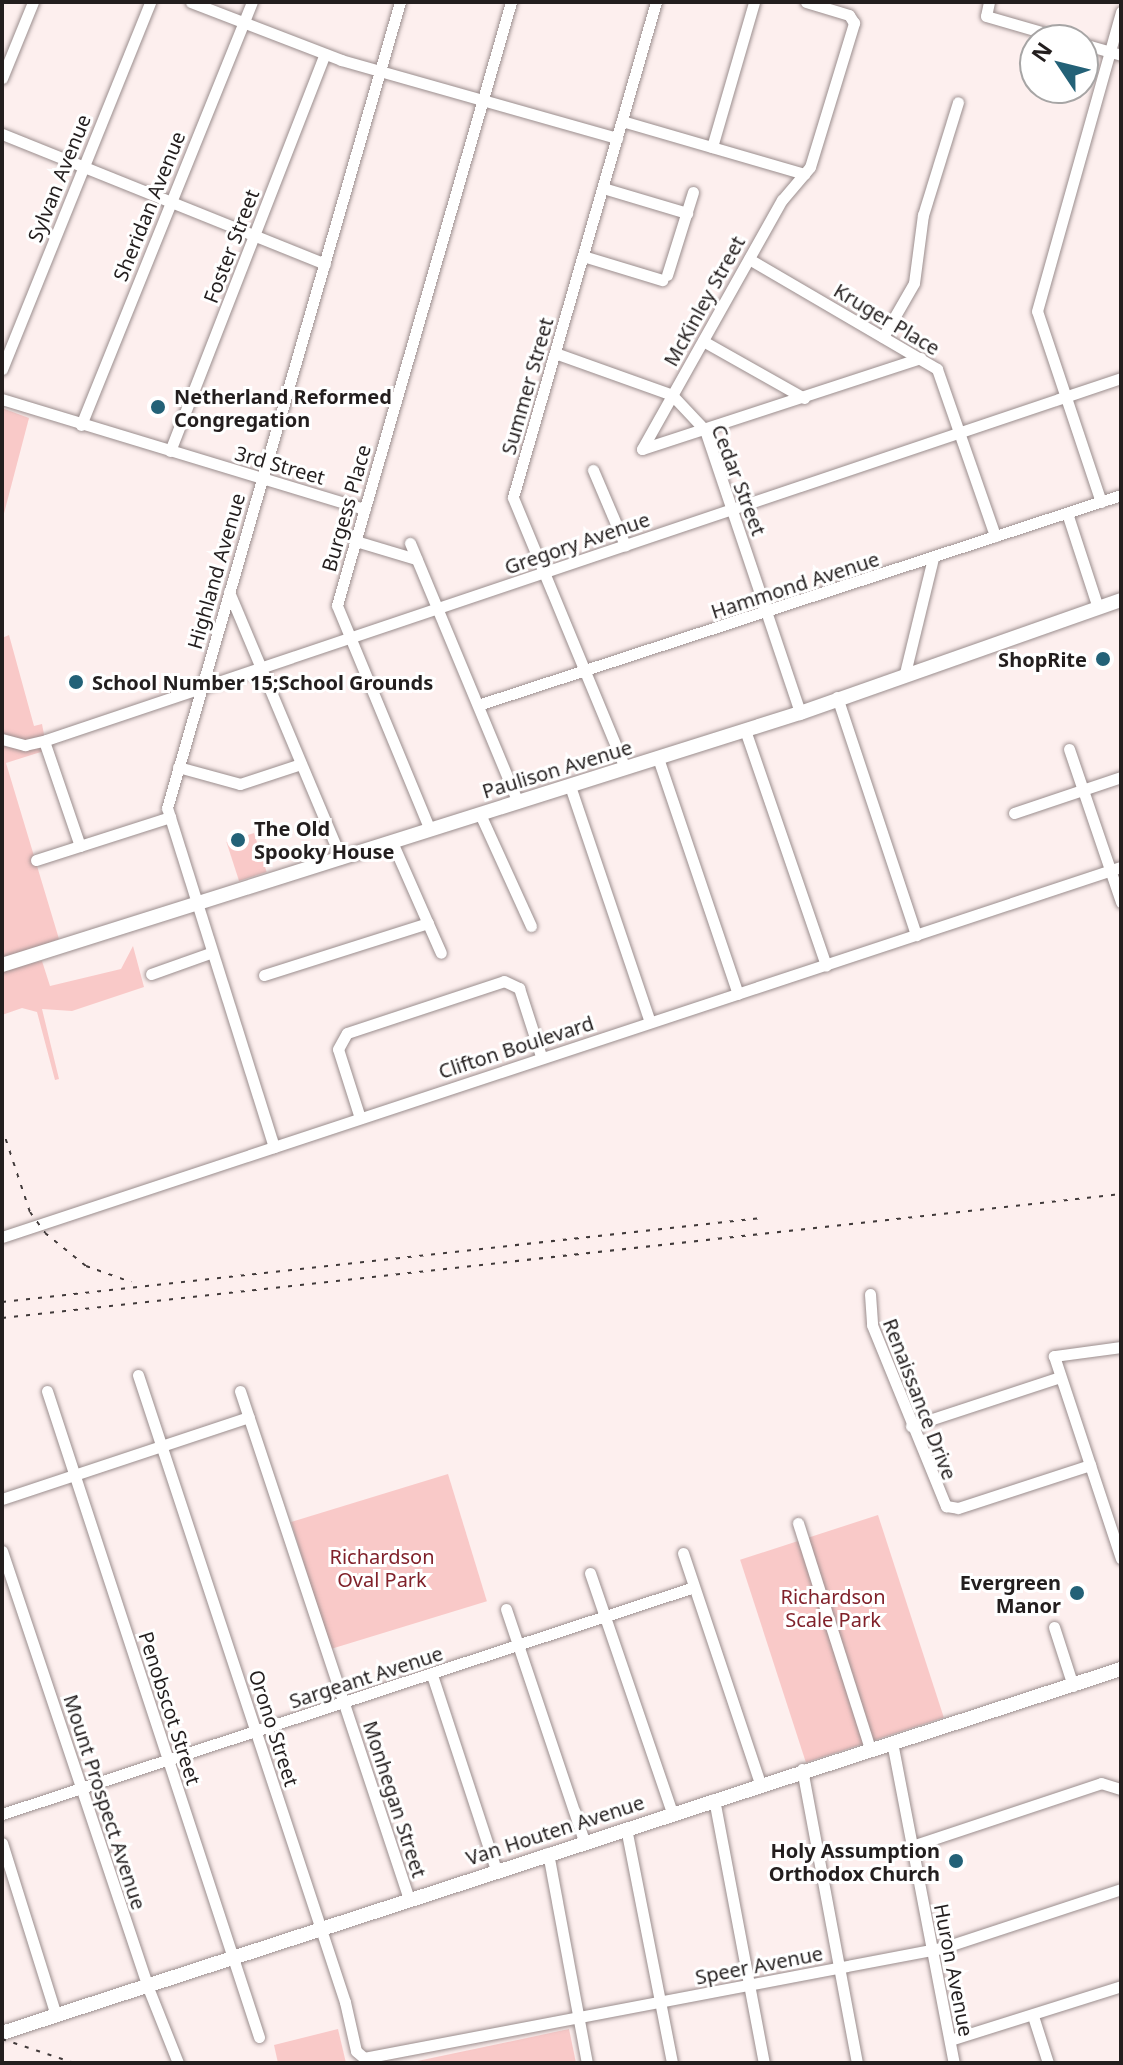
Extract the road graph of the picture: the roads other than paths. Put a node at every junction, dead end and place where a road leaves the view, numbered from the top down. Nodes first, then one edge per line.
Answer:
1 (33, 2) edge
2 (150, 2) edge
3 (191, 2) edge
4 (252, 2) edge
5 (400, 2) edge
6 (511, 2) edge
7 (656, 2) edge
8 (754, 2) edge
9 (806, 2) edge
10 (989, 2) edge
11 (1121, 12) edge
12 (244, 23) junction
13 (1019, 26) edge
14 (1115, 53) edge
15 (325, 54) junction
16 (380, 71) junction
17 (2, 78) edge
18 (483, 100) junction
19 (958, 102) dead end
20 (622, 121) junction
21 (2, 134) edge
22 (617, 138) junction
23 (712, 147) junction
24 (82, 167) junction
25 (804, 174) junction
26 (603, 188) junction
27 (693, 192) dead end
28 (170, 202) junction
29 (687, 213) junction
30 (255, 237) junction
31 (583, 256) junction
32 (749, 259) junction
33 (325, 264) junction
34 (883, 337) junction
35 (703, 341) junction
36 (555, 353) junction
37 (920, 358) junction
38 (2, 369) edge
39 (1121, 378) edge
40 (672, 395) junction
41 (1066, 397) junction
42 (804, 398) junction
43 (2, 399) edge
44 (81, 425) junction
45 (705, 430) junction
46 (960, 432) junction
47 (170, 451) junction
48 (593, 470) dead end
49 (262, 478) junction
50 (1121, 495) edge
51 (1101, 502) junction
52 (365, 509) junction
53 (732, 509) junction
54 (1067, 513) junction
55 (995, 536) junction
56 (356, 541) junction
57 (410, 543) dead end
58 (625, 545) junction
59 (933, 558) junction
60 (416, 559) junction
61 (544, 574) junction
62 (229, 592) junction
63 (1121, 600) edge
64 (437, 608) junction
65 (1098, 608) junction
66 (767, 613) junction
67 (350, 638) junction
68 (261, 668) junction
69 (585, 671) junction
70 (905, 673) junction
71 (201, 688) junction
72 (837, 697) junction
73 (478, 705) junction
74 (800, 713) junction
75 (745, 730) junction
76 (2, 739) edge
77 (44, 741) junction
78 (1069, 749) dead end
79 (658, 758) junction
80 (301, 764) junction
81 (178, 767) junction
82 (625, 768) junction
83 (1121, 777) edge
84 (570, 786) junction
85 (1083, 790) junction
86 (518, 802) junction
87 (1014, 813) dead end
88 (480, 814) junction
89 (170, 817) junction
90 (430, 830) junction
91 (392, 842) junction
92 (80, 846) junction
93 (341, 858) junction
94 (36, 860) dead end
95 (1116, 869) edge
96 (1121, 902) edge
97 (198, 905) junction
98 (428, 923) junction
99 (531, 926) dead end
100 (916, 935) junction
101 (210, 953) junction
102 (441, 953) dead end
103 (2, 965) edge
104 (826, 965) junction
105 (151, 974) dead end
106 (264, 975) dead end
107 (738, 994) junction
108 (650, 1022) junction
109 (541, 1056) junction
110 (360, 1118) junction
111 (274, 1147) junction
112 (2, 1237) edge
113 (870, 1294) dead end
114 (1121, 1347) edge
115 (138, 1375) dead end
116 (1060, 1377) junction
117 (47, 1391) dead end
118 (240, 1391) dead end
119 (249, 1417) junction
120 (911, 1426) junction
121 (161, 1446) junction
122 (1090, 1465) junction
123 (74, 1475) junction
124 (2, 1499) edge
125 (798, 1523) dead end
126 (2, 1551) edge
127 (683, 1553) dead end
128 (1121, 1558) edge
129 (590, 1573) dead end
130 (694, 1587) junction
131 (506, 1609) dead end
132 (606, 1617) junction
133 (1054, 1627) dead end
134 (519, 1645) junction
135 (1121, 1669) edge
136 (432, 1675) junction
137 (1073, 1686) junction
138 (344, 1704) junction
139 (256, 1733) junction
140 (892, 1742) junction
141 (870, 1748) junction
142 (168, 1760) junction
143 (802, 1769) junction
144 (760, 1783) junction
145 (81, 1789) junction
146 (1121, 1789) edge
147 (714, 1799) junction
148 (672, 1813) junction
149 (2, 1814) edge
150 (626, 1828) junction
151 (584, 1841) junction
152 (2, 1843) edge
153 (912, 1846) junction
154 (548, 1853) junction
155 (496, 1870) junction
156 (1121, 1889) edge
157 (409, 1899) junction
158 (321, 1928) junction
159 (931, 1950) junction
160 (234, 1956) junction
161 (839, 1968) junction
162 (147, 1985) junction
163 (748, 1985) junction
164 (1121, 1986) edge
165 (660, 2002) junction
166 (56, 2015) junction
167 (1033, 2016) junction
168 (578, 2018) junction
169 (2, 2033) edge
170 (259, 2037) dead end
171 (950, 2040) junction
172 (397, 2053) joint
173 (178, 2063) edge
174 (587, 2063) edge
175 (672, 2063) edge
176 (764, 2063) edge
177 (857, 2063) edge
178 (954, 2063) edge
179 (1048, 2063) edge

1 - 17 street
2 - 24 street, Sylvan Avenue
3 - 12 street
4 - 12 street, Sheridan Avenue
5 - 16 street, Highland Avenue
6 - 18 street, Burgess Place
7 - 20 street, Summer Street
8 - 23 street
9 - 25 street
10 - 13 street
11 - 14 street
12 - 15 street
12 - 28 street, Sheridan Avenue
14 - 41 street
15 - 16 street
15 - 30 street, Foster Street
16 - 18 street
16 - 33 street, Highland Avenue
18 - 22 street
18 - 52 street, Burgess Place
19 - 34 street
20 - 22 street, Summer Street
20 - 23 street
21 - 24 street
22 - 26 street, Summer Street
23 - 25 street
24 - 28 street
24 - 38 street, Sylvan Avenue
25 - 32 street, McKinley Street
26 - 29 street
26 - 31 street, Summer Street
27 - 29 street
28 - 30 street
28 - 44 street, Sheridan Avenue
29 - 31 street
30 - 33 street
30 - 47 street, Foster Street
31 - 36 street, Summer Street
32 - 34 street, Kruger Place
32 - 35 street, McKinley Street
33 - 49 street, Highland Avenue
34 - 37 street, Kruger Place
35 - 40 street, McKinley Street
35 - 42 street
36 - 40 street, Cedar Street
36 - 61 street, Summer Street
37 - 42 street
37 - 46 street, Kruger Place
39 - 41 street, Gregory Avenue
40 - 45 street, Cedar Street
40 - 45 street, McKinley Street
41 - 46 street, Gregory Avenue
41 - 51 street
42 - 45 street
43 - 44 street, 3rd Street
44 - 47 street, 3rd Street
45 - 53 street, Cedar Street
46 - 53 street, Gregory Avenue
46 - 55 street, Kruger Place
47 - 49 street, 3rd Street
48 - 58 street
49 - 52 street, 3rd Street
49 - 62 street, Highland Avenue
50 - 51 street, Hammond Avenue
51 - 54 street, Hammond Avenue
52 - 56 street, Burgess Place
53 - 58 street, Gregory Avenue
53 - 66 street, Cedar Street
54 - 55 street, Hammond Avenue
54 - 65 street
55 - 59 street, Hammond Avenue
56 - 60 street
56 - 67 street, Burgess Place
57 - 60 street
58 - 61 street, Gregory Avenue
59 - 66 street, Hammond Avenue
59 - 70 street
60 - 64 street
61 - 64 street, Gregory Avenue
61 - 69 street, Summer Street
62 - 68 street
62 - 71 street, Highland Avenue
63 - 65 main road, Paulison Avenue
64 - 67 street, Gregory Avenue
64 - 73 street
65 - 70 main road, Paulison Avenue
66 - 69 street, Hammond Avenue
66 - 74 street, Cedar Street
67 - 68 street, Gregory Avenue
67 - 90 street, Burgess Place
68 - 71 street, Gregory Avenue
68 - 80 street
69 - 73 street, Hammond Avenue
69 - 82 street, Summer Street
70 - 72 main road, Paulison Avenue
71 - 77 street, Gregory Avenue
71 - 81 street, Highland Avenue
72 - 74 main road, Paulison Avenue
72 - 100 street
73 - 86 street
74 - 75 main road, Paulison Avenue
75 - 79 main road, Paulison Avenue
75 - 104 street
76 - 77 street
77 - 92 street
78 - 85 street
79 - 82 main road, Paulison Avenue
79 - 107 street
80 - 81 street
80 - 93 street
81 - 89 street, Highland Avenue
82 - 84 main road, Paulison Avenue
83 - 85 street
84 - 86 main road, Paulison Avenue
84 - 108 street
85 - 87 street
85 - 95 street
86 - 88 main road, Paulison Avenue
88 - 90 main road, Paulison Avenue
88 - 99 street
89 - 92 street
89 - 97 street, Highland Avenue
90 - 91 main road, Paulison Avenue
91 - 93 main road, Paulison Avenue
91 - 98 street
92 - 94 street
93 - 97 main road, Paulison Avenue
95 - 96 street
95 - 100 street, Clifton Boulevard
97 - 101 street, Highland Avenue
97 - 103 main road, Paulison Avenue
98 - 102 street
98 - 106 street
100 - 104 street, Clifton Boulevard
101 - 105 street
101 - 111 street, Highland Avenue
104 - 107 street, Clifton Boulevard
107 - 108 street, Clifton Boulevard
108 - 109 street, Clifton Boulevard
109 - 110 street, Clifton Boulevard
109 - 110 street
110 - 111 street, Clifton Boulevard
111 - 112 street, Clifton Boulevard
113 - 120 street, Renaissance Drive
114 - 116 street
115 - 121 street, Orono Street
116 - 120 street
116 - 122 street
117 - 123 street, Penobscot Street
118 - 119 street, Monhegan Street
119 - 121 street
119 - 138 street, Monhegan Street
120 - 122 street, Renaissance Drive
121 - 123 street
121 - 139 street, Orono Street
122 - 128 street
123 - 124 street
123 - 142 street, Penobscot Street
125 - 141 street
126 - 145 street, Mount Prospect Avenue
127 - 130 street
129 - 132 street
130 - 132 street, Sargeant Avenue
130 - 144 street
131 - 134 street
132 - 134 street, Sargeant Avenue
132 - 148 street
133 - 137 street
134 - 136 street, Sargeant Avenue
134 - 151 street
135 - 137 main road, Van Houten Avenue
136 - 138 street, Sargeant Avenue
136 - 155 street
137 - 140 main road, Van Houten Avenue
138 - 139 street, Sargeant Avenue
138 - 157 street, Monhegan Street
139 - 142 street, Sargeant Avenue
139 - 158 street, Orono Street
140 - 141 main road, Van Houten Avenue
140 - 153 street, Huron Avenue
141 - 143 main road, Van Houten Avenue
142 - 145 street, Sargeant Avenue
142 - 160 street, Penobscot Street
143 - 144 main road, Van Houten Avenue
143 - 161 street
144 - 147 main road, Van Houten Avenue
145 - 149 street, Sargeant Avenue
145 - 162 street, Mount Prospect Avenue
146 - 153 street
147 - 148 main road, Van Houten Avenue
147 - 163 street
148 - 150 main road, Van Houten Avenue
150 - 151 main road, Van Houten Avenue
150 - 165 street
151 - 154 main road, Van Houten Avenue
152 - 166 street
153 - 159 street, Huron Avenue
154 - 155 main road, Van Houten Avenue
154 - 168 street
155 - 157 main road, Van Houten Avenue
156 - 159 street, Speer Avenue
157 - 158 main road, Van Houten Avenue
158 - 160 main road, Van Houten Avenue
158 - 172 street, Orono Street
159 - 161 street, Speer Avenue
159 - 171 street, Huron Avenue
160 - 162 main road, Van Houten Avenue
160 - 170 street, Penobscot Street
161 - 163 street, Speer Avenue
161 - 177 street
162 - 166 main road, Van Houten Avenue
162 - 173 street, Mount Prospect Avenue
163 - 165 street, Speer Avenue
163 - 176 street
164 - 167 street
165 - 168 street, Speer Avenue
165 - 175 street
166 - 169 main road, Van Houten Avenue
167 - 171 street
167 - 179 street
168 - 172 street, Speer Avenue
168 - 174 street
171 - 178 street, Huron Avenue

